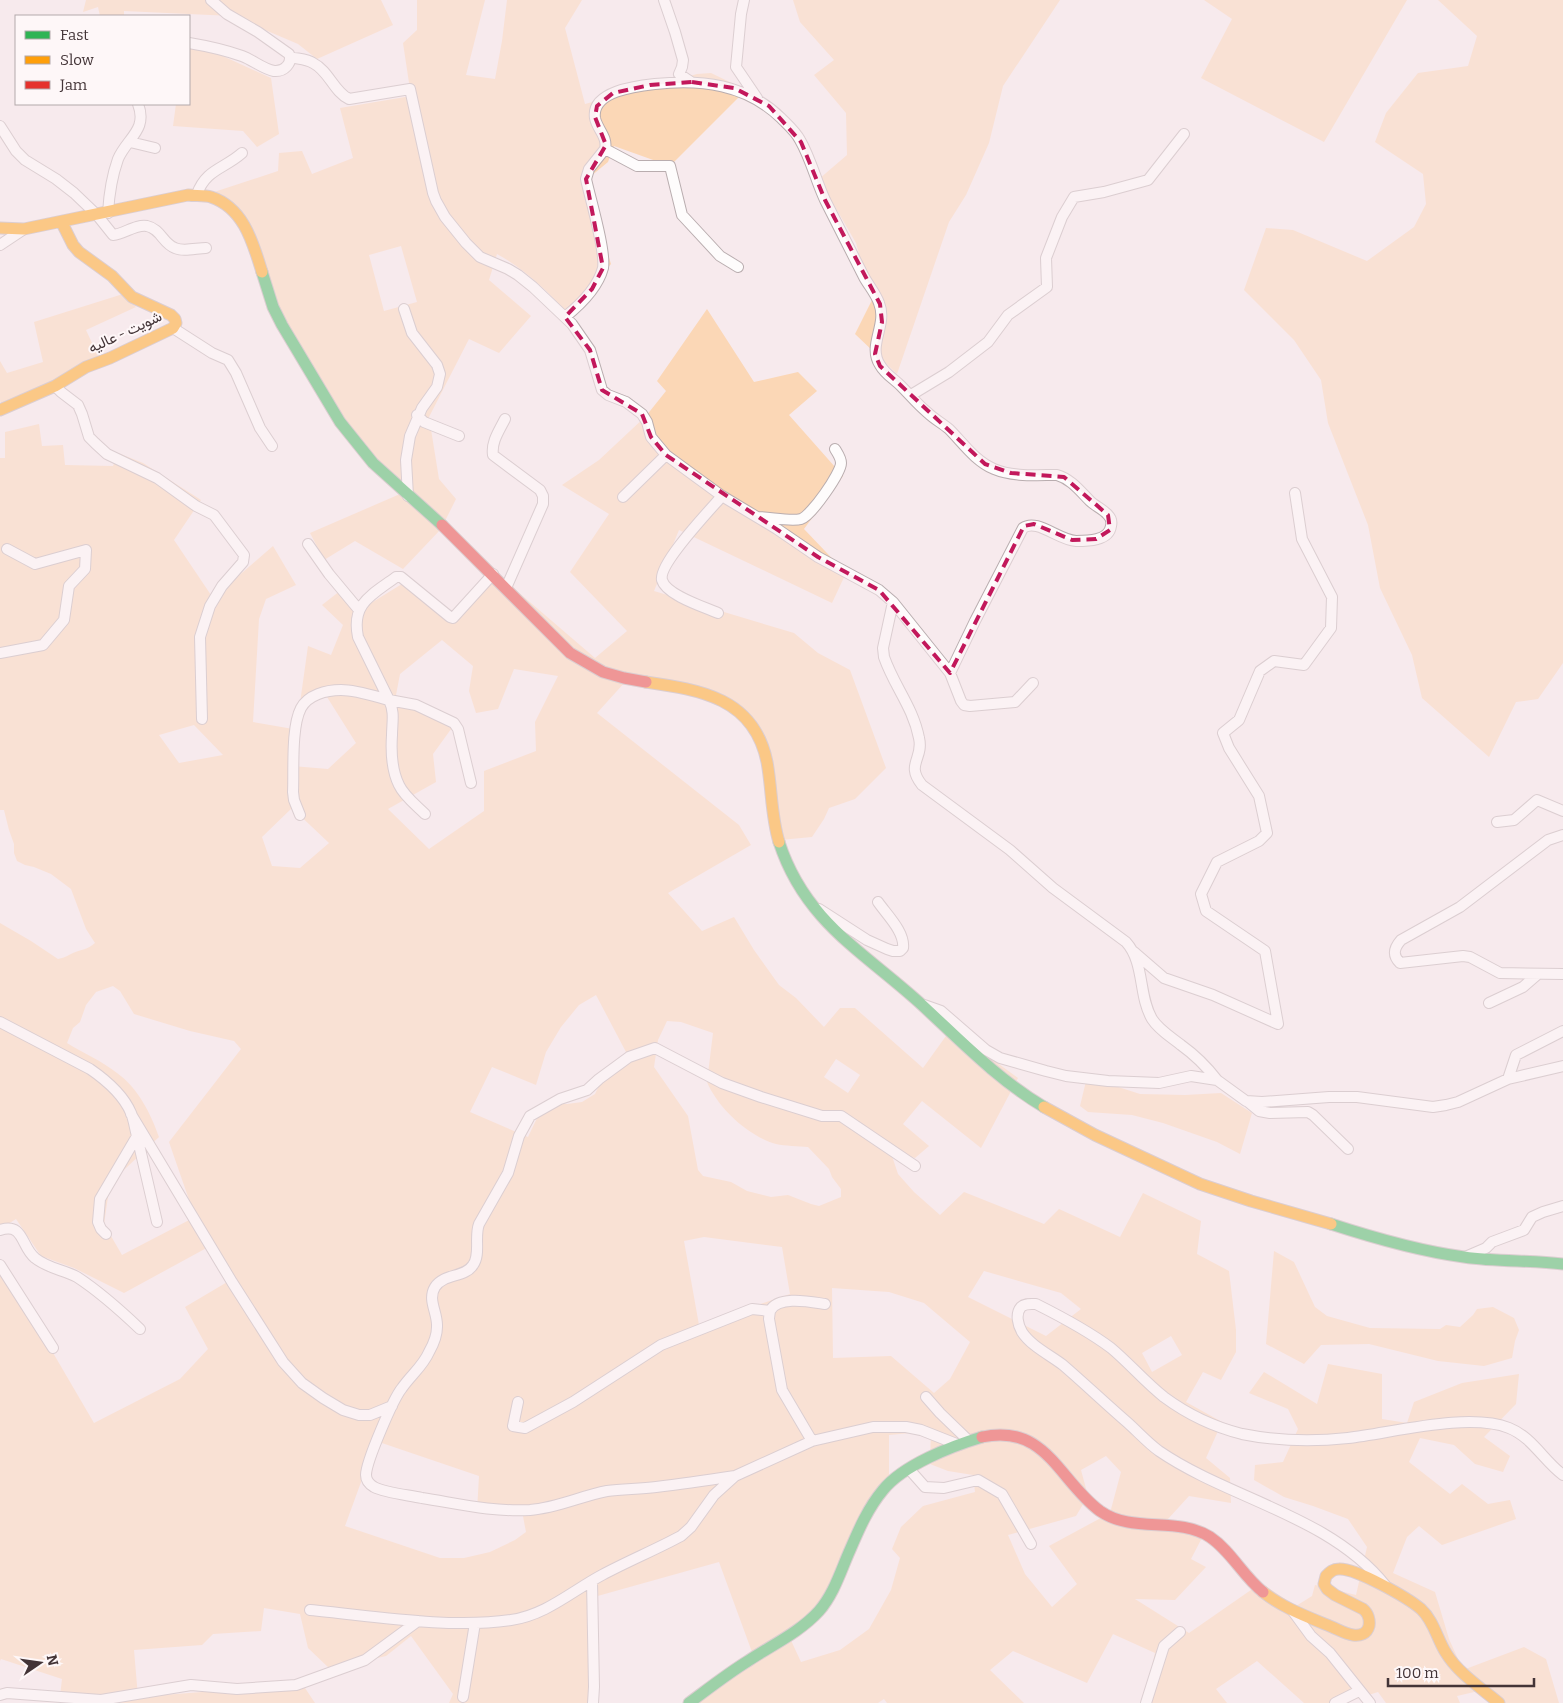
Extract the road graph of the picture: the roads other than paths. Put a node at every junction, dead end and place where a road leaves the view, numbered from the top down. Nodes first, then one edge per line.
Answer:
1 (211, 0) edge
2 (664, 0) edge
3 (744, 0) edge
4 (190, 43) edge
5 (290, 57) junction
6 (692, 82) junction
7 (760, 100) junction
8 (138, 105) edge
9 (0, 126) edge
10 (1184, 134) dead end
11 (130, 142) junction
12 (155, 148) dead end
13 (606, 149) junction
14 (242, 153) dead end
15 (197, 194) junction
16 (102, 214) junction
17 (62, 223) junction
18 (0, 228) edge
19 (24, 229) junction
20 (0, 245) edge
21 (206, 248) dead end
22 (738, 267) dead end
23 (404, 309) dead end
24 (565, 317) junction
25 (173, 328) junction
26 (55, 386) junction
27 (911, 395) junction
28 (0, 410) edge
29 (418, 415) junction
30 (505, 420) dead end
31 (459, 436) dead end
32 (272, 446) dead end
33 (835, 449) dead end
34 (666, 456) junction
35 (1296, 493) dead end
36 (408, 496) junction
37 (722, 496) junction
38 (623, 497) dead end
39 (757, 517) junction
40 (308, 544) dead end
41 (7, 549) dead end
42 (493, 574) junction
43 (506, 588) junction
44 (893, 602) junction
45 (359, 610) junction
46 (718, 613) dead end
47 (0, 653) edge
48 (950, 673) junction
49 (1033, 683) dead end
50 (389, 700) junction
51 (202, 719) dead end
52 (471, 783) dead end
53 (1563, 811) edge
54 (425, 814) dead end
55 (300, 815) dead end
56 (1497, 822) dead end
57 (1563, 835) edge
58 (878, 902) dead end
59 (811, 905) junction
60 (1134, 952) junction
61 (1538, 974) junction
62 (1563, 974) edge
63 (1489, 1003) dead end
64 (921, 1004) junction
65 (0, 1022) edge
66 (1563, 1032) edge
67 (1563, 1066) edge
68 (1217, 1080) junction
69 (1508, 1080) junction
70 (1246, 1100) junction
71 (131, 1114) junction
72 (137, 1136) junction
73 (1348, 1149) dead end
74 (915, 1166) dead end
75 (1563, 1206) edge
76 (157, 1222) dead end
77 (0, 1230) edge
78 (106, 1234) dead end
79 (1464, 1257) junction
80 (1563, 1264) edge
81 (0, 1265) edge
82 (825, 1304) dead end
83 (770, 1311) junction
84 (140, 1329) dead end
85 (53, 1348) dead end
86 (926, 1397) dead end
87 (518, 1402) dead end
88 (392, 1406) junction
89 (812, 1441) junction
90 (964, 1443) junction
91 (909, 1469) junction
92 (1563, 1475) edge
93 (735, 1476) junction
94 (1031, 1544) dead end
95 (592, 1581) junction
96 (1385, 1585) junction
97 (310, 1610) dead end
98 (1292, 1610) junction
99 (418, 1621) junction
100 (475, 1623) junction
101 (1180, 1632) dead end
102 (1359, 1691) junction
103 (0, 1695) edge
104 (463, 1697) dead end
105 (593, 1703) edge
106 (689, 1703) edge
107 (1146, 1703) edge
108 (1335, 1703) edge
109 (1370, 1703) edge
110 (1499, 1703) edge

1 - 5 street
2 - 6 street
3 - 7 street
4 - 5 street
5 - 24 street
6 - 7 street
6 - 13 street
7 - 27 street
8 - 11 street
9 - 16 street
10 - 27 street
11 - 12 street
11 - 16 street
13 - 22 street
13 - 24 street
14 - 15 street
15 - 16 main road
15 - 36 main road
16 - 17 main road
16 - 21 street
17 - 19 main road
17 - 25 main road, شويت - عاليه
18 - 19 main road
19 - 20 street
23 - 29 street
24 - 34 street
25 - 26 main road, شويت - عاليه
25 - 32 street
26 - 28 main road, شويت - عاليه
26 - 51 street
27 - 48 street
29 - 31 street
29 - 36 street
30 - 43 street
33 - 39 street
34 - 37 street
34 - 38 street
35 - 60 street
36 - 42 main road
37 - 39 street
37 - 46 street
39 - 44 street
40 - 45 street
41 - 47 street
42 - 43 main road
42 - 45 street
43 - 59 main road
44 - 48 street
44 - 60 street
45 - 50 street
48 - 49 street
50 - 52 street
50 - 54 street
50 - 55 street
53 - 56 street
57 - 61 street
58 - 59 street
59 - 64 main road
60 - 68 street
61 - 62 street
61 - 63 street
64 - 68 street
64 - 79 main road
65 - 71 street
66 - 69 street
67 - 69 street
68 - 70 street
69 - 70 street
70 - 73 street
71 - 72 street
71 - 88 street
72 - 76 street
72 - 78 street
74 - 88 street
75 - 79 street
77 - 84 street
79 - 80 main road
81 - 85 street
82 - 83 street
83 - 87 street
83 - 89 street
86 - 90 street
88 - 93 street
89 - 90 street
89 - 93 street
90 - 91 main road
90 - 98 main road
91 - 94 street
91 - 106 main road
92 - 96 street
93 - 95 street
95 - 100 street
95 - 105 street
96 - 98 main road
96 - 110 main road
97 - 99 street
98 - 102 street
99 - 100 street
99 - 103 street
100 - 104 street
101 - 107 street
102 - 108 street
102 - 109 street

